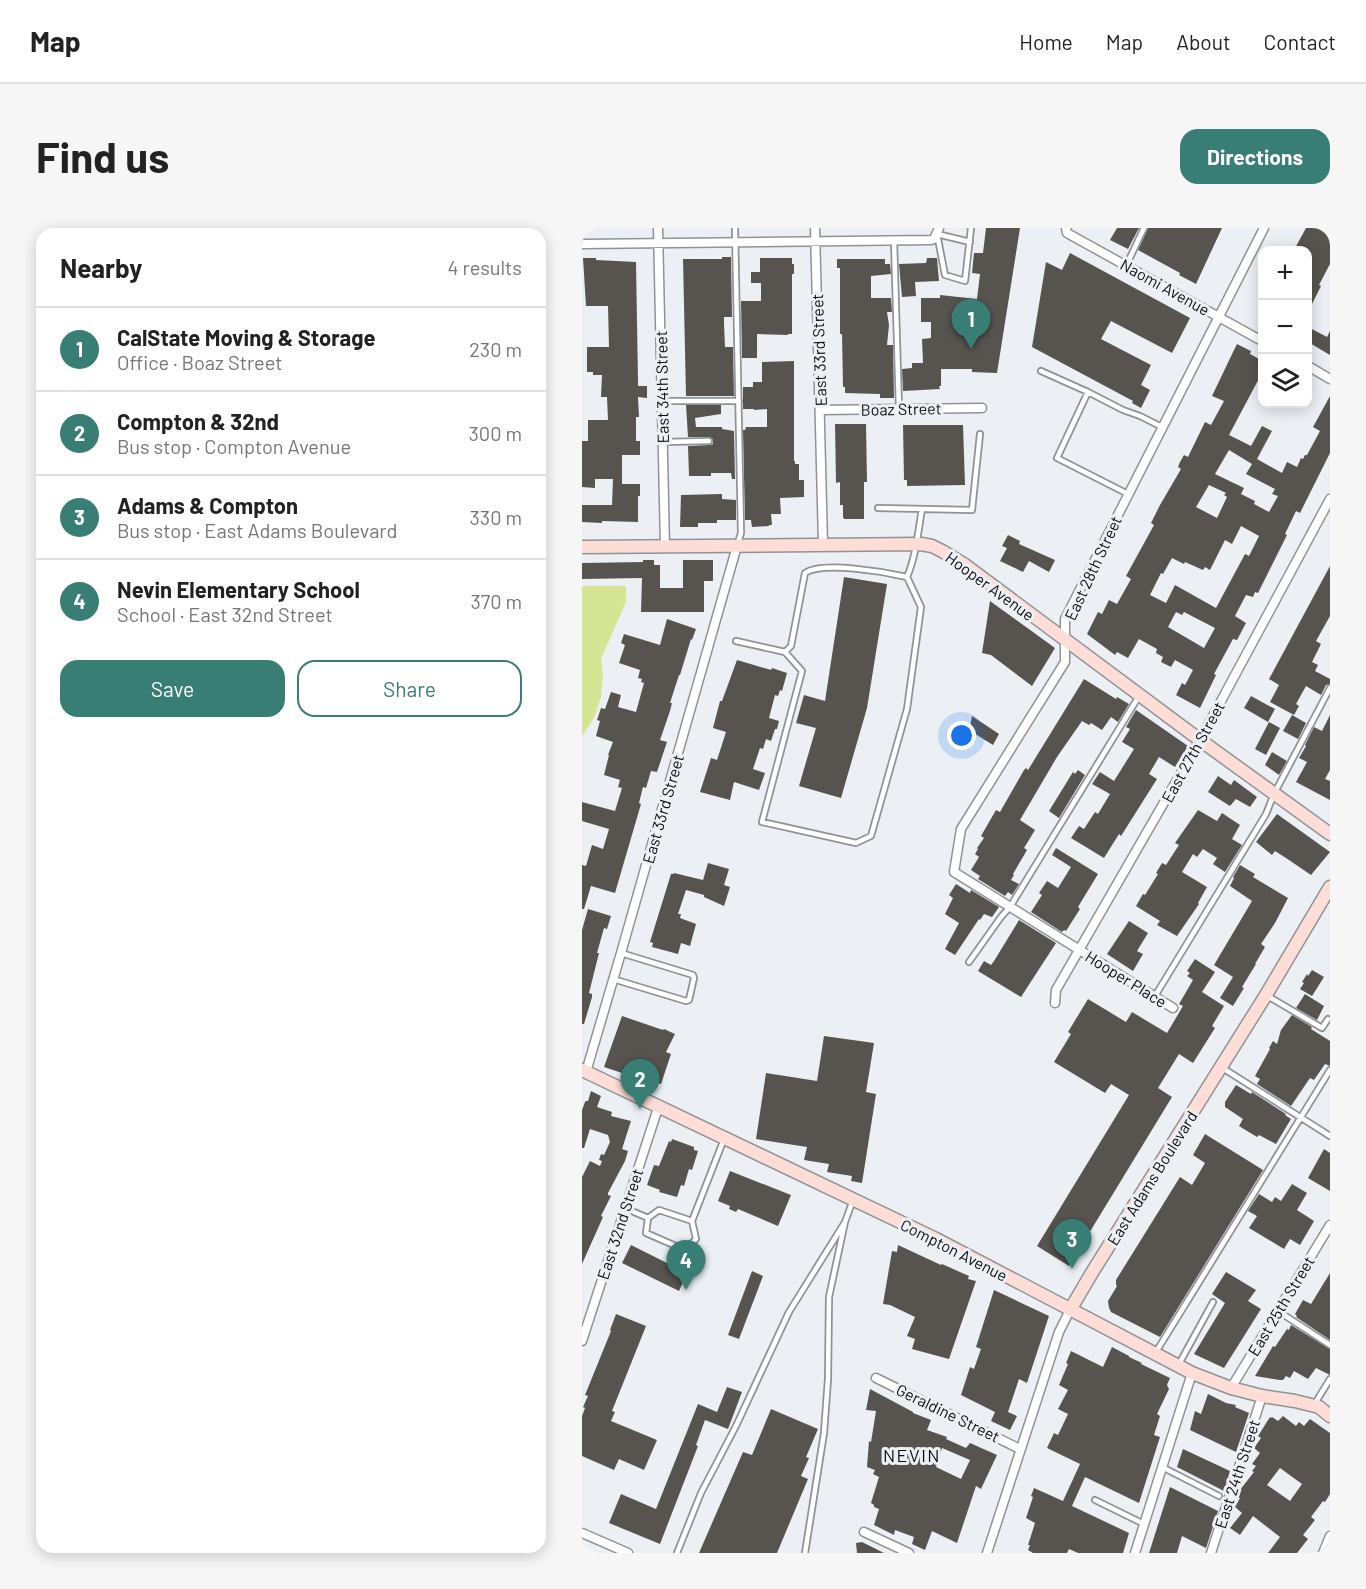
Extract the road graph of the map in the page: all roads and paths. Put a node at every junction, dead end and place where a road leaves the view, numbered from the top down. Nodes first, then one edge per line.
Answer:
1 (658, 228) edge
2 (735, 228) edge
3 (815, 228) edge
4 (971, 228) edge
5 (1143, 228) edge
6 (1264, 228) edge
7 (1066, 230) edge
8 (937, 234) edge
9 (894, 240) junction
10 (816, 241) junction
11 (659, 242) junction
12 (736, 242) junction
13 (970, 242) junction
14 (582, 244) edge
15 (1126, 266) junction
16 (1218, 316) junction
17 (1258, 338) edge
18 (1312, 368) edge
19 (1041, 371) dead end
20 (1330, 379) edge
21 (1088, 392) junction
22 (662, 402) junction
23 (739, 402) junction
24 (982, 408) dead end
25 (899, 409) junction
26 (821, 410) junction
27 (1162, 428) junction
28 (980, 434) dead end
29 (709, 441) dead end
30 (663, 442) junction
31 (1128, 494) junction
32 (1330, 499) edge
33 (878, 508) dead end
34 (922, 509) junction
35 (823, 544) junction
36 (916, 544) junction
37 (737, 546) junction
38 (582, 547) edge
39 (665, 547) junction
40 (907, 577) junction
41 (736, 641) dead end
42 (1065, 641) junction
43 (785, 652) junction
44 (1330, 688) edge
45 (1139, 696) junction
46 (1200, 740) junction
47 (1274, 794) junction
48 (1330, 834) edge
49 (1330, 887) edge
50 (1010, 907) junction
51 (1080, 950) junction
52 (621, 953) junction
53 (969, 962) dead end
54 (613, 979) junction
55 (1266, 995) junction
56 (1155, 997) junction
57 (1055, 1003) dead end
58 (1173, 1008) dead end
59 (1328, 1019) dead end
60 (1221, 1067) junction
61 (1330, 1070) edge
62 (584, 1071) edge
63 (658, 1107) junction
64 (1301, 1118) junction
65 (1330, 1136) edge
66 (724, 1138) junction
67 (853, 1200) junction
68 (625, 1208) junction
69 (648, 1218) junction
70 (692, 1221) junction
71 (845, 1222) junction
72 (1330, 1225) edge
73 (1213, 1302) dead end
74 (1070, 1310) junction
75 (1278, 1311) junction
76 (582, 1341) edge
77 (1330, 1345) edge
78 (1155, 1354) junction
79 (1177, 1366) junction
80 (1192, 1373) junction
81 (876, 1377) dead end
82 (1330, 1379) edge
83 (1231, 1388) junction
84 (1262, 1396) junction
85 (1313, 1406) junction
86 (1330, 1416) edge
87 (1020, 1449) junction
88 (1162, 1467) junction
89 (1219, 1496) dead end
90 (1095, 1500) dead end
91 (1144, 1524) junction
92 (864, 1532) dead end
93 (582, 1533) edge
94 (1330, 1536) edge
95 (628, 1553) edge
96 (677, 1553) edge
97 (805, 1553) edge
98 (909, 1553) edge
99 (987, 1553) edge
100 (1135, 1553) edge
101 (1211, 1553) edge
102 (1323, 1553) edge

1 - 11 street, East 34th Street
2 - 12 lane
3 - 10 street, East 33rd Street
4 - 13 lane
5 - 15 lane
6 - 16 street, East 28th Street
7 - 15 street, Naomi Avenue
8 - 9 street
8 - 13 lane
8 - 13 lane
9 - 10 street
9 - 25 lane
10 - 12 street
10 - 26 street, East 33rd Street
11 - 12 street
11 - 14 street
11 - 22 street, East 34th Street
12 - 23 lane
15 - 16 street, Naomi Avenue
16 - 17 street, Naomi Avenue
16 - 27 street, East 28th Street
18 - 20 street
19 - 21 lane
21 - 27 lane
21 - 31 lane
22 - 23 lane
22 - 30 street, East 34th Street
23 - 37 lane
24 - 25 street, Boaz Street
25 - 26 street, Boaz Street
26 - 35 street, East 33rd Street
27 - 31 street, East 28th Street
28 - 34 lane
29 - 30 lane
30 - 39 street, East 34th Street
31 - 42 street, East 28th Street
32 - 46 street, East 27th Street
33 - 34 lane
34 - 36 lane
35 - 36 street, Hooper Avenue
35 - 37 street, Hooper Avenue
36 - 40 lane
36 - 42 street, Hooper Avenue
37 - 39 street, Hooper Avenue
37 - 52 street, East 33rd Street
38 - 39 street, Hooper Avenue
40 - 43 lane
40 - 43 lane
41 - 43 lane
42 - 45 street, Hooper Avenue
42 - 50 street, East 28th Street
44 - 47 lane
45 - 46 street, Hooper Avenue
45 - 50 lane
46 - 47 street, Hooper Avenue
46 - 51 street, East 27th Street
47 - 48 street, Hooper Avenue
47 - 56 lane
49 - 55 street, East Adams Boulevard
50 - 51 street, East 28th Street
50 - 53 lane
51 - 56 street, Hooper Place
51 - 57 street, East 27th Street
52 - 54 street, East 33rd Street
52 - 54 lane
54 - 62 street, East 33rd Street
55 - 59 lane
55 - 60 street, East Adams Boulevard
56 - 58 street, Hooper Place
60 - 64 lane
60 - 74 street, East Adams Boulevard
61 - 64 lane
62 - 63 street, Compton Avenue
63 - 66 street, Compton Avenue
63 - 68 street, East 32nd Street
64 - 65 lane
64 - 78 lane
66 - 67 street, Compton Avenue
66 - 70 lane
67 - 71 lane
67 - 74 street, Compton Avenue
68 - 69 lane
68 - 76 street, East 32nd Street
69 - 70 lane
69 - 70 lane
71 - 96 lane
71 - 97 lane
72 - 75 street, East 25th Street
73 - 79 lane
74 - 78 street, Compton Avenue
74 - 87 street, East Adams Boulevard
75 - 77 lane
75 - 83 street, East 25th Street
78 - 79 street, Compton Avenue
79 - 80 street, Compton Avenue
80 - 83 street, Compton Avenue
80 - 88 street
81 - 87 street, Geraldine Street
82 - 85 lane
83 - 84 street, Compton Avenue
84 - 85 street, Compton Avenue
84 - 101 street, East 24th Street
85 - 86 street, Compton Avenue
87 - 99 street, East Adams Boulevard
88 - 89 lane
88 - 91 street
90 - 91 lane
91 - 100 street
92 - 98 street
93 - 95 street
94 - 102 street

